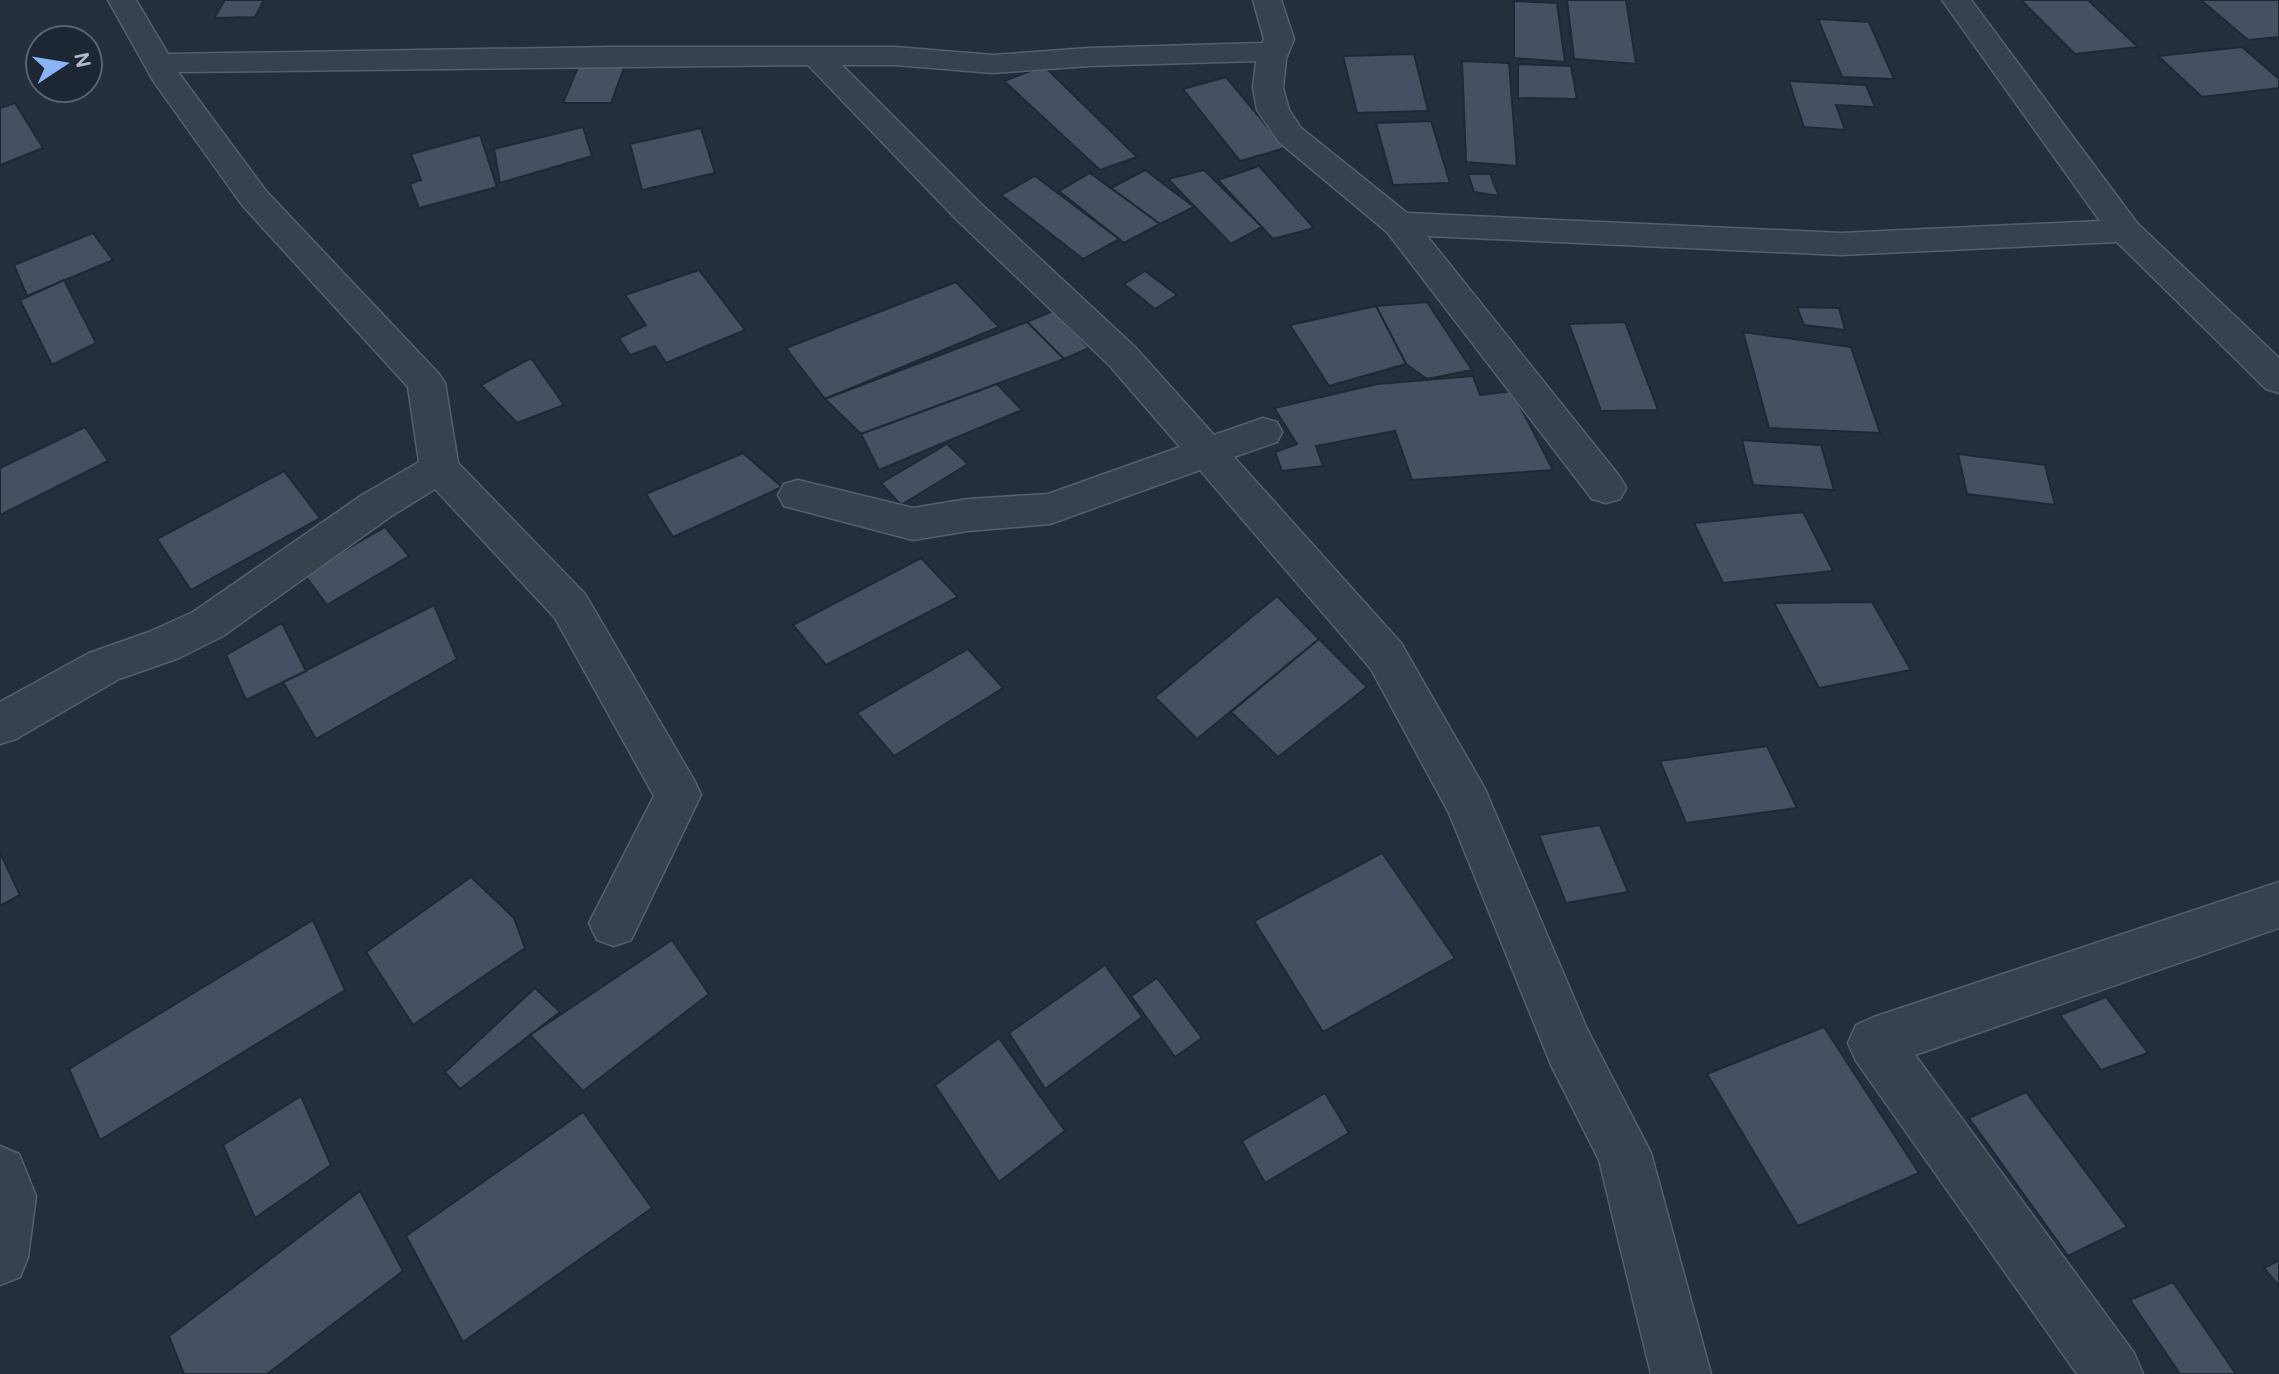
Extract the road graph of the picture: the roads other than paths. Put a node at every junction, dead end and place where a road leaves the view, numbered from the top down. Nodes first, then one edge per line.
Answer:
1 (122, 0) edge
2 (1267, 0) edge
3 (1956, 0) edge
4 (1274, 52) junction
5 (816, 56) junction
6 (158, 63) junction
7 (1399, 224) junction
8 (2125, 231) junction
9 (2279, 380) edge
10 (1263, 432) dead end
11 (1208, 452) junction
12 (439, 468) junction
13 (1606, 488) dead end
14 (798, 495) dead end
15 (0, 725) edge
16 (2279, 905) edge
17 (614, 923) dead end
18 (0, 1173) edge
19 (0, 1257) edge
20 (1681, 1374) edge
21 (2113, 1374) edge

1 - 6 street
2 - 4 street
3 - 8 street
4 - 5 street
4 - 7 street
5 - 6 street
5 - 11 street
6 - 12 street
7 - 8 street
7 - 13 street
8 - 9 street
10 - 11 street
11 - 14 street
11 - 20 street
12 - 15 street
12 - 17 street
16 - 21 street
18 - 19 street

